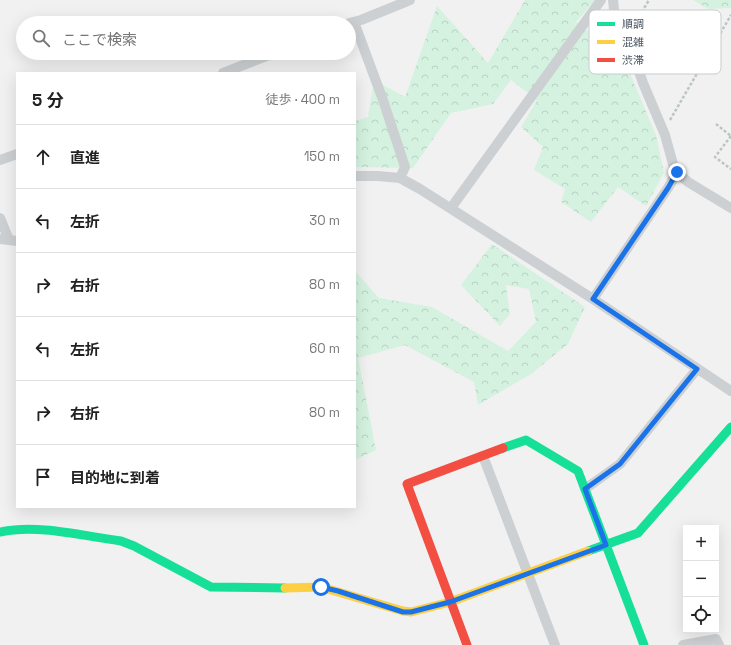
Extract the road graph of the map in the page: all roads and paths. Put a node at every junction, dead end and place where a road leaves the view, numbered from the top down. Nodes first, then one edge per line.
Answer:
1 (410, 0) edge
2 (600, 0) edge
3 (613, 0) edge
4 (649, 0) edge
5 (593, 10) edge
6 (614, 10) edge
7 (643, 10) edge
8 (589, 15) edge
9 (731, 15) edge
10 (356, 21) edge
11 (721, 32) edge
12 (356, 35) edge
13 (256, 60) edge
14 (226, 72) edge
15 (640, 74) edge
16 (697, 74) edge
17 (716, 124) dead end
18 (663, 130) junction
19 (731, 136) edge
20 (16, 154) edge
21 (0, 160) edge
22 (731, 169) edge
23 (677, 172) junction
24 (356, 176) edge
25 (400, 178) junction
26 (451, 208) junction
27 (731, 208) edge
28 (0, 218) edge
29 (9, 240) edge
30 (593, 299) junction
31 (697, 369) junction
32 (731, 391) edge
33 (731, 427) edge
34 (483, 456) junction
35 (585, 489) junction
36 (0, 532) edge
37 (606, 545) junction
38 (528, 573) junction
39 (450, 602) junction
40 (467, 645) edge
41 (555, 645) edge
42 (644, 645) edge
43 (683, 645) edge
44 (719, 645) edge

1 - 10 street
2 - 5 street
3 - 6 street
4 - 7 path
8 - 26 street
9 - 11 path
12 - 25 street
13 - 14 street
15 - 18 street
16 - 18 path
17 - 19 path
18 - 23 street
19 - 22 path
20 - 21 street
23 - 27 street
23 - 30 street
24 - 25 street
25 - 26 street
26 - 30 street
28 - 29 street
30 - 31 street
31 - 32 street
31 - 35 street
33 - 37 street
34 - 35 street
34 - 38 street
34 - 39 street
35 - 37 street
36 - 39 street
37 - 38 street
37 - 42 street
38 - 39 street
38 - 41 street
39 - 40 street
43 - 44 street

